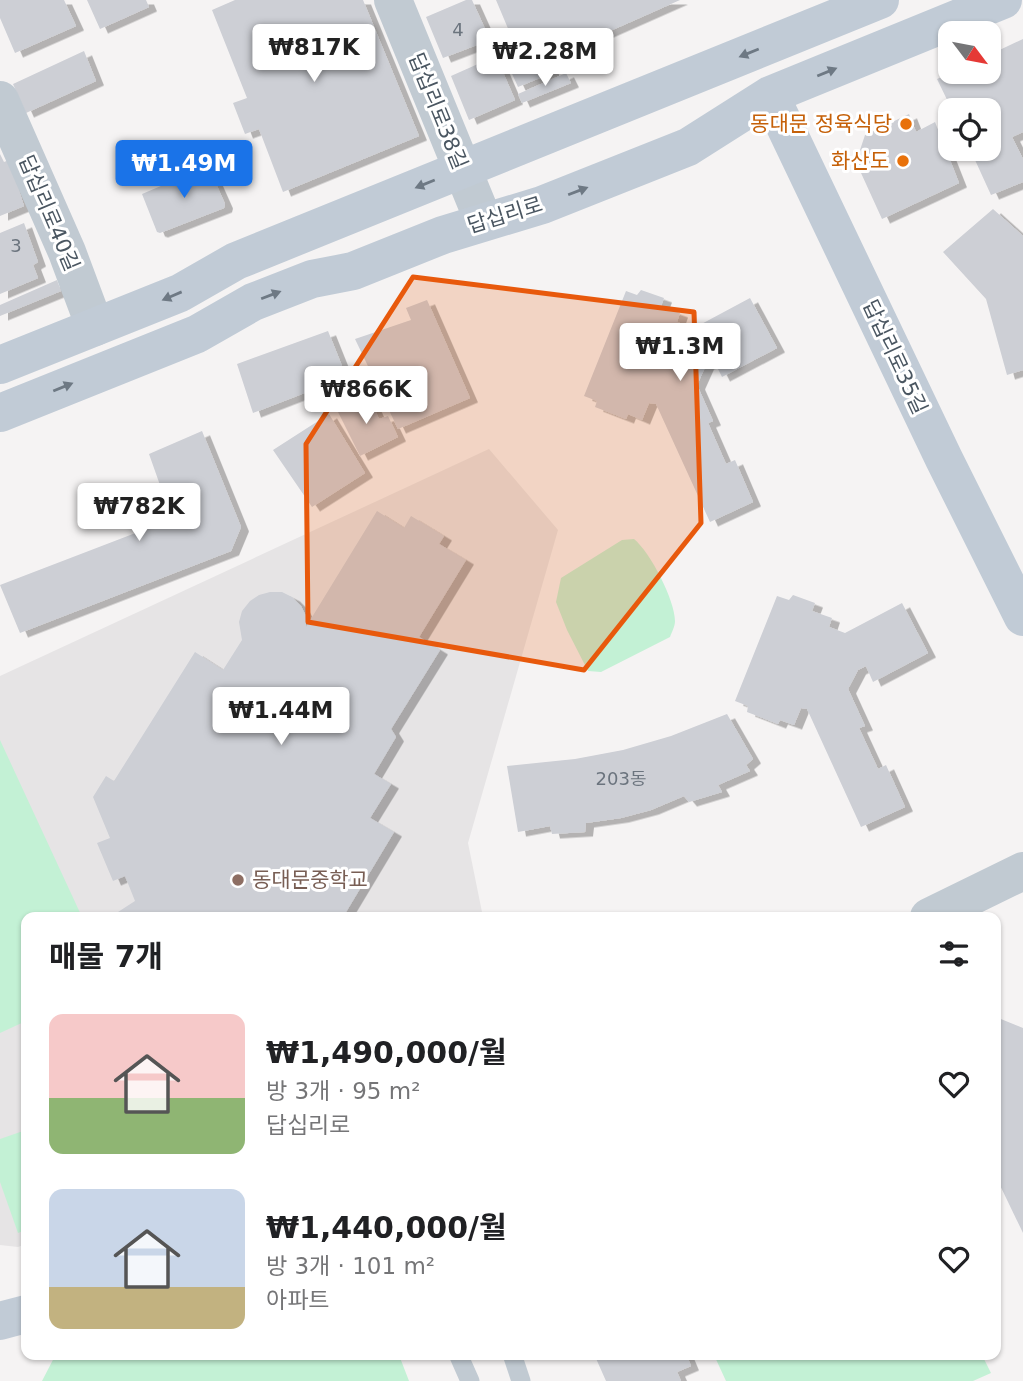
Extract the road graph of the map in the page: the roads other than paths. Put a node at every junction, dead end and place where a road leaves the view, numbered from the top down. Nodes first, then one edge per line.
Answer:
1 (393, 0) edge
2 (1003, 0) edge
3 (858, 4) edge
4 (771, 95) junction
5 (0, 100) edge
6 (462, 169) junction
7 (484, 222) junction
8 (94, 327) junction
9 (0, 365) edge
10 (0, 413) edge
11 (1023, 617) edge
12 (1023, 871) edge
13 (939, 912) edge
14 (21, 1315) edge
15 (0, 1321) edge
16 (461, 1360) edge
17 (514, 1360) edge
18 (470, 1381) edge
19 (521, 1381) edge

1 - 6 street, 답십리로38길
4 -> 2 main road, 답십리로
3 -> 6 main road
7 -> 4 main road, 답십리로
4 - 11 main road, 답십리로35길
5 - 8 street, 답십리로40길
6 - 7 street, 답십리로38길
6 -> 8 main road
10 -> 7 main road, 답십리로
8 - 9 main road
12 - 13 street
14 - 15 main road
16 - 18 lane
17 - 19 lane

